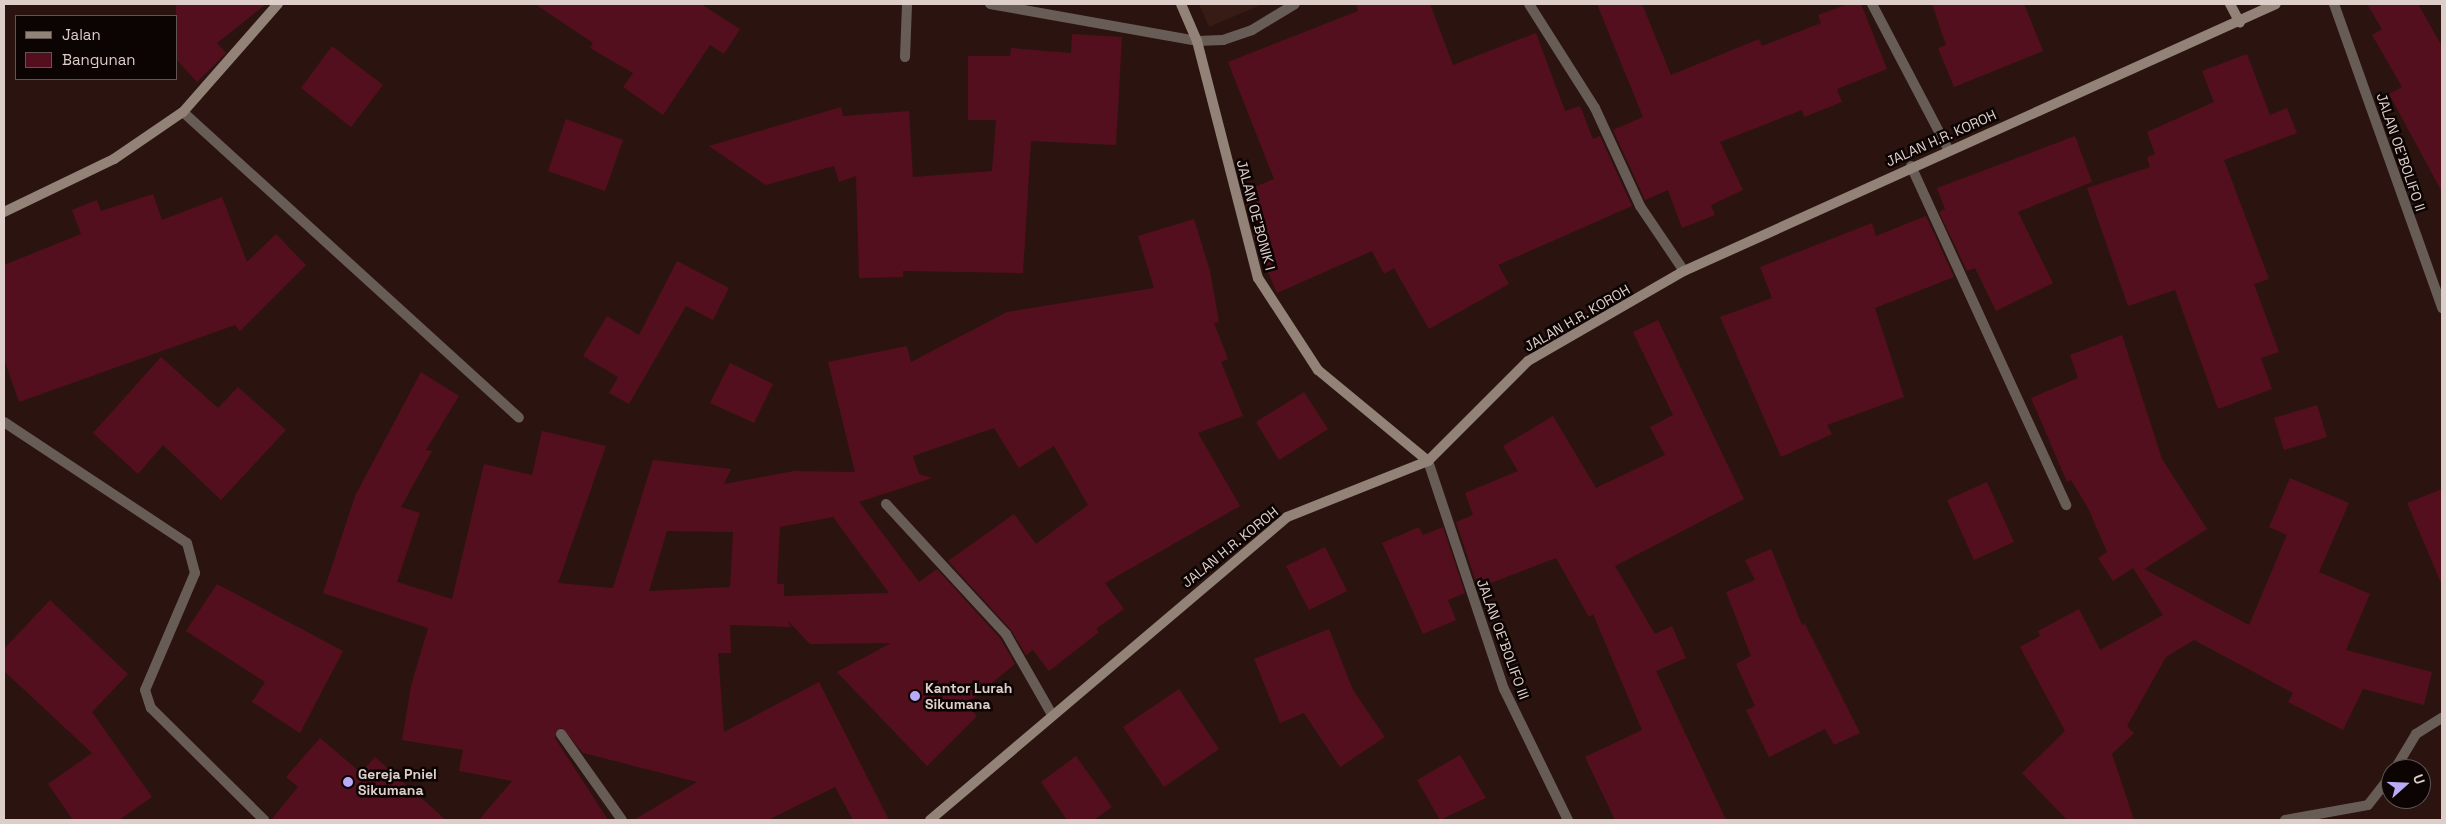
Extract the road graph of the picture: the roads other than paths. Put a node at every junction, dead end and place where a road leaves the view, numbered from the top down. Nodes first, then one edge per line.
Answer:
1 (278, 4) edge
2 (907, 4) edge
3 (990, 4) edge
4 (1181, 4) edge
5 (1295, 4) edge
6 (1529, 4) edge
7 (1872, 4) edge
8 (2230, 4) edge
9 (2276, 4) edge
10 (2334, 4) edge
11 (2240, 22) junction
12 (1197, 42) junction
13 (905, 57) dead end
14 (183, 112) junction
15 (1948, 149) junction
16 (1912, 166) junction
17 (4, 212) edge
18 (1684, 271) junction
19 (2442, 308) edge
20 (519, 418) dead end
21 (4, 422) edge
22 (1428, 461) junction
23 (886, 504) dead end
24 (2066, 505) dead end
25 (1050, 714) junction
26 (2442, 718) edge
27 (561, 734) dead end
28 (2401, 759) edge
29 (2381, 789) edge
30 (264, 820) edge
31 (622, 820) edge
32 (930, 820) edge
33 (1568, 820) edge
34 (2285, 820) edge

1 - 14 main road
2 - 13 street
3 - 12 street
4 - 12 main road, JALAN OE'BONIK I
5 - 12 street
6 - 18 street
7 - 15 street
8 - 11 main road
9 - 11 main road, JALAN H.R. KOROH
10 - 19 street, JALAN OE'BOLIFO II
11 - 15 main road, JALAN H.R. KOROH
12 - 22 main road, JALAN OE'BONIK I
14 - 17 main road
14 - 20 street
15 - 16 main road, JALAN H.R. KOROH
16 - 18 main road, JALAN H.R. KOROH
16 - 24 street
18 - 22 main road, JALAN H.R. KOROH
21 - 30 street
22 - 25 main road, JALAN H.R. KOROH
22 - 33 street, JALAN OE'BOLIFO III
23 - 25 street
25 - 32 main road, JALAN H.R. KOROH
26 - 28 street
27 - 31 street
29 - 34 street

